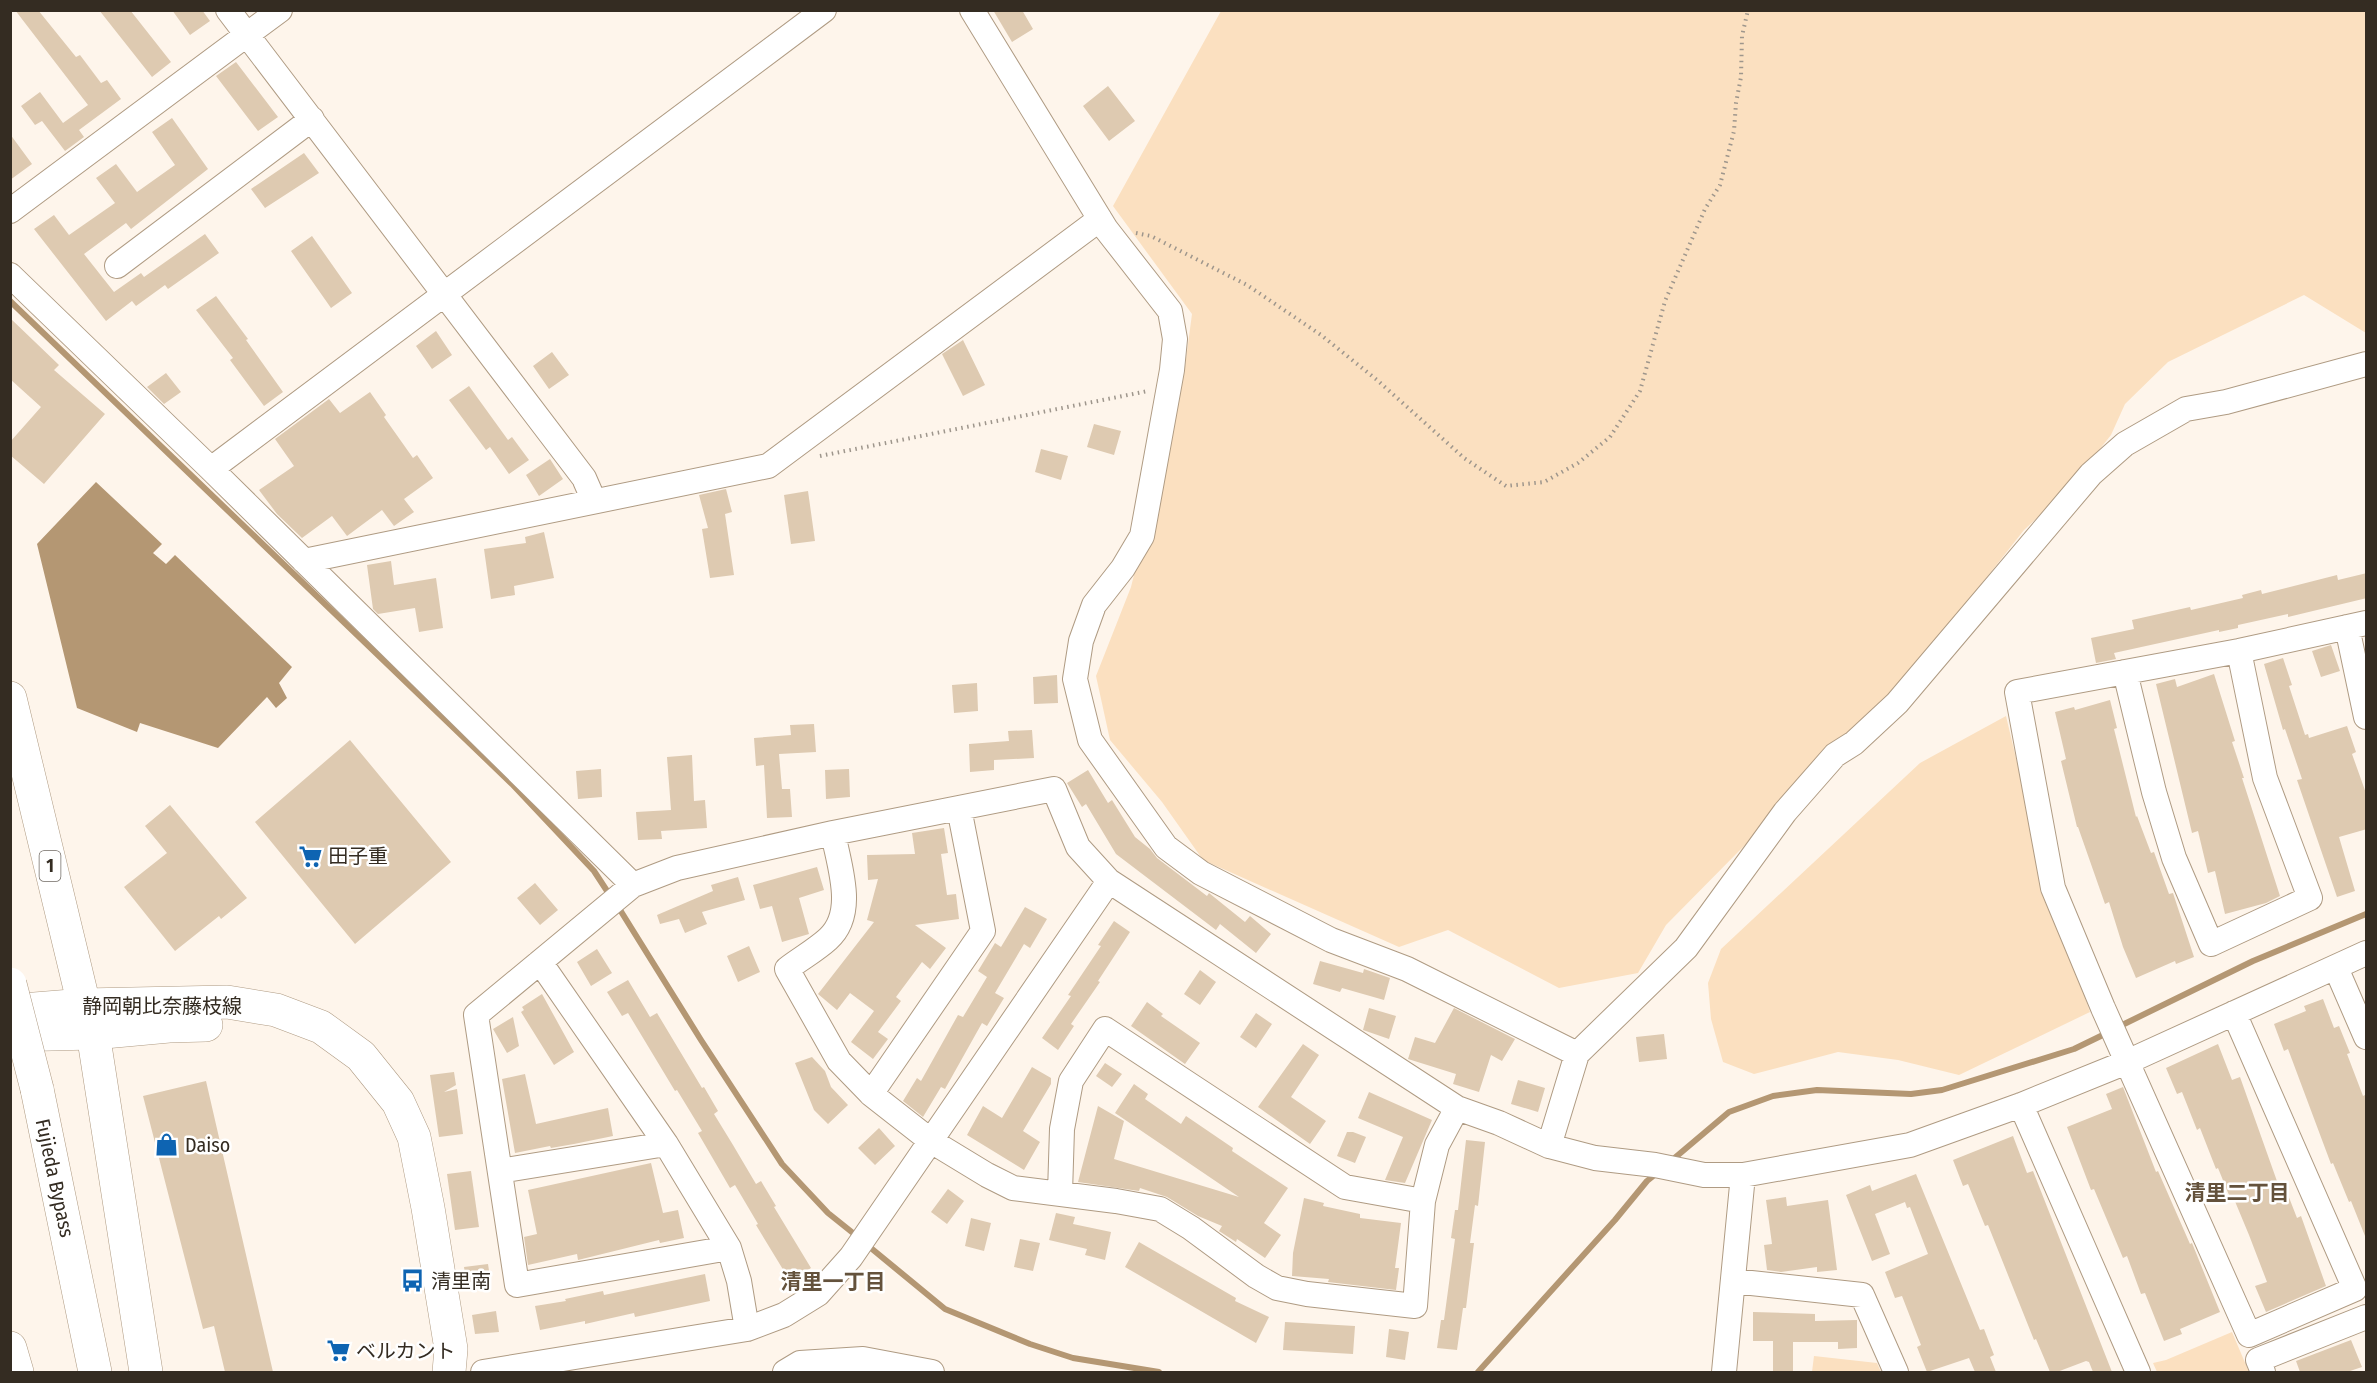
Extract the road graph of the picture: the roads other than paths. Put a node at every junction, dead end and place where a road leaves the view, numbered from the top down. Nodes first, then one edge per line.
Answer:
1 (228, 10) edge
2 (280, 10) edge
3 (824, 10) edge
4 (972, 10) edge
5 (247, 35) junction
6 (312, 120) junction
7 (10, 211) edge
8 (1103, 224) junction
9 (117, 267) dead end
10 (10, 276) edge
11 (445, 294) junction
12 (2367, 364) edge
13 (211, 469) junction
14 (594, 501) junction
15 (304, 561) junction
16 (2357, 625) edge
17 (2239, 651) junction
18 (2125, 672) junction
19 (10, 698) edge
20 (2367, 717) edge
21 (959, 808) junction
22 (833, 833) junction
23 (1109, 881) junction
24 (633, 885) junction
25 (2367, 953) edge
26 (540, 962) junction
27 (2336, 968) junction
28 (10, 984) edge
29 (10, 1011) edge
30 (2234, 1013) junction
31 (88, 1019) junction
32 (10, 1035) edge
33 (2367, 1037) edge
34 (1577, 1054) junction
35 (2127, 1062) junction
36 (871, 1094) junction
37 (2021, 1105) junction
38 (1456, 1108) junction
39 (931, 1141) junction
40 (666, 1144) junction
41 (1549, 1146) junction
42 (500, 1171) junction
43 (1743, 1175) junction
44 (1060, 1193) junction
45 (1423, 1201) junction
46 (729, 1248) junction
47 (1732, 1281) junction
48 (2367, 1317) edge
49 (747, 1329) junction
50 (10, 1348) edge
51 (895, 1368) edge
52 (17, 1372) edge
53 (95, 1372) edge
54 (146, 1372) edge
55 (448, 1372) edge
56 (483, 1372) edge
57 (785, 1372) edge
58 (932, 1372) edge
59 (1724, 1372) edge
60 (1896, 1372) edge
61 (2138, 1372) edge
62 (2263, 1372) edge

1 - 5 street
2 - 5 street
3 - 11 street
4 - 8 street
5 - 6 street
5 - 7 street
6 - 9 street
6 - 11 street
8 - 14 street
8 - 34 street
10 - 13 street
11 - 13 street
11 - 14 street
12 - 34 street
13 - 15 street
14 - 15 street
15 - 24 street
16 - 17 street
16 - 20 street
17 - 18 street
17 - 18 street
18 - 35 street
19 - 31 main road, 1
21 - 22 street
21 - 23 street
21 - 36 street
22 - 24 street
22 - 36 street
23 - 38 street
23 - 39 street
24 - 26 street
25 - 27 street
26 - 40 street
26 - 42 street
27 - 30 street
27 - 33 street
28 - 53 main road, Fujieda Bypass, bridge
29 - 31 main road, 静岡朝比奈藤枝線
30 - 35 street
30 - 35 street
31 - 32 main road, 静岡朝比奈藤枝線
31 - 54 main road, 1
31 - 55 main road, 静岡朝比奈藤枝線
34 - 41 street
35 - 37 street
36 - 39 street
37 - 43 street
37 - 61 street
38 - 41 street
38 - 45 street
39 - 44 street
39 - 49 street
40 - 42 street
40 - 46 street
41 - 43 street
42 - 46 street
43 - 47 street
44 - 45 street
44 - 45 street
46 - 49 street
47 - 59 street
47 - 60 street
48 - 62 street
49 - 56 street
50 - 52 main road
51 - 57 street
51 - 58 street

